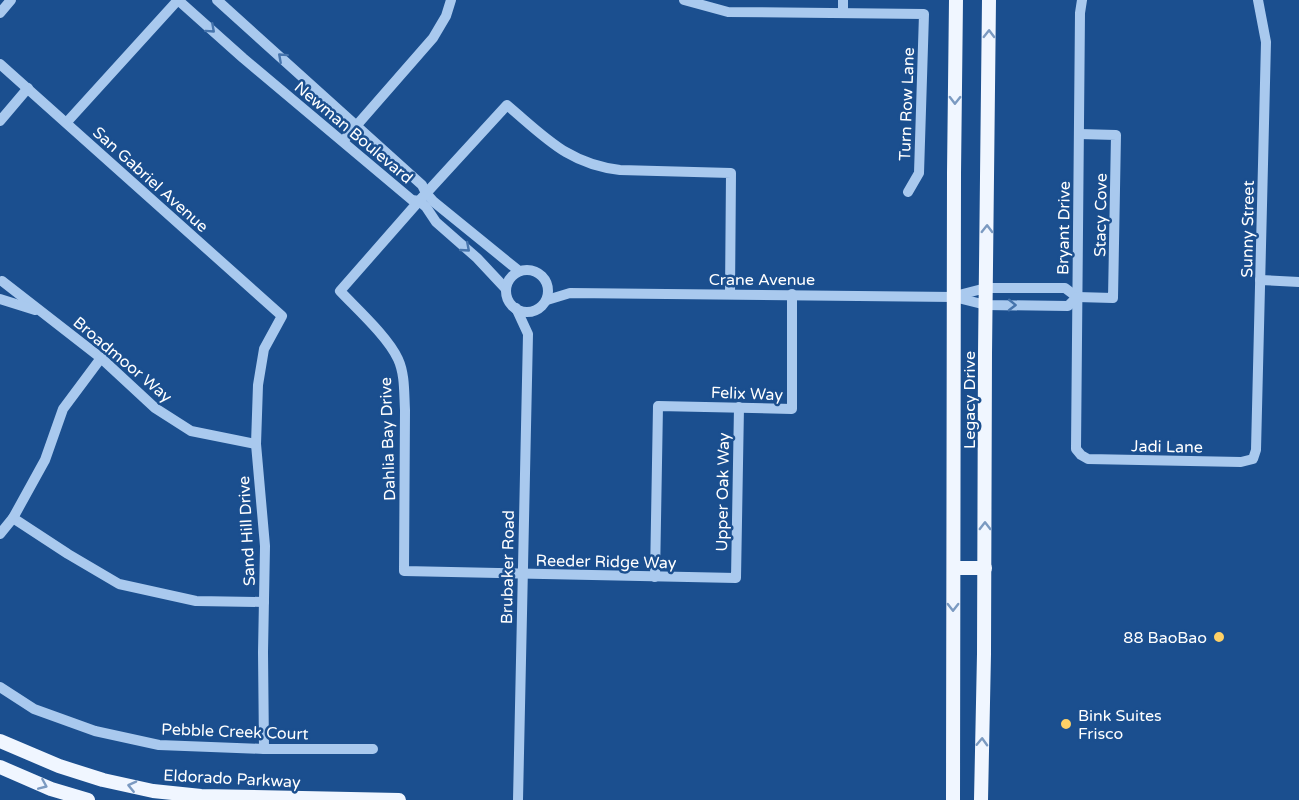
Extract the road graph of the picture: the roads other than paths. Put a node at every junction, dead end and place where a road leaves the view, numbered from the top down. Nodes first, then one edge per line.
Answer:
1 (11, 0) edge
2 (178, 0) edge
3 (217, 0) edge
4 (451, 0) edge
5 (684, 0) edge
6 (843, 0) edge
7 (956, 0) edge
8 (989, 0) edge
9 (1082, 0) edge
10 (1258, 0) edge
11 (0, 13) edge
12 (843, 13) junction
13 (0, 64) edge
14 (28, 88) junction
15 (0, 122) edge
16 (67, 123) junction
17 (356, 125) junction
18 (1079, 134) junction
19 (343, 141) junction
20 (908, 192) dead end
21 (423, 197) junction
22 (519, 271) junction
23 (1, 277) edge
24 (1260, 280) junction
25 (546, 282) junction
26 (1299, 282) edge
27 (986, 288) junction
28 (506, 289) junction
29 (570, 292) junction
30 (0, 293) edge
31 (730, 294) junction
32 (792, 294) junction
33 (954, 297) junction
34 (1077, 297) junction
35 (0, 298) edge
36 (547, 300) junction
37 (986, 305) junction
38 (516, 308) junction
39 (535, 311) junction
40 (41, 312) junction
41 (282, 316) joint
42 (528, 334) junction
43 (101, 358) junction
44 (739, 407) junction
45 (256, 444) junction
46 (1081, 455) joint
47 (1253, 459) joint
48 (13, 518) junction
49 (0, 534) edge
50 (954, 568) junction
51 (985, 568) junction
52 (404, 571) joint
53 (522, 574) junction
54 (655, 577) junction
55 (736, 578) joint
56 (264, 602) junction
57 (0, 687) edge
58 (0, 741) edge
59 (264, 749) junction
60 (373, 749) dead end
61 (0, 767) edge
62 (88, 800) edge
63 (399, 800) edge
64 (518, 800) edge
65 (953, 800) edge
66 (981, 800) edge

1 - 11 street
2 - 16 street
2 -> 19 street, Newman Boulevard
17 -> 3 street, Newman Boulevard
4 - 17 street
5 - 12 street
6 - 12 street
7 -> 33 main road, Legacy Drive
27 -> 8 main road, Legacy Drive
9 - 18 street, Bryant Drive
10 - 24 street, Sunny Street
12 - 20 street, Turn Row Lane
13 - 14 street, San Gabriel Avenue
14 - 15 street
14 - 16 street, San Gabriel Avenue
16 - 41 street, San Gabriel Avenue
17 - 19 street
17 - 21 street, Newman Boulevard
18 - 34 street, Bryant Drive
18 - 34 street, Stacy Cove
19 - 21 street, Newman Boulevard
21 - 22 street, Newman Boulevard
21 -> 28 street, Newman Boulevard
21 - 31 street
21 - 52 street, Dahlia Bay Drive
22 - 25 street
22 - 28 street
23 - 30 street
23 - 40 street, Broadmoor Way
24 - 26 street
24 - 47 street, Sunny Street
25 - 29 street, Crane Avenue
25 - 36 street
27 - 33 street, Crane Avenue
27 - 34 street, Crane Avenue
27 - 37 main road, Legacy Drive
28 - 38 street
29 - 31 street, Crane Avenue
29 - 36 street, Crane Avenue
31 - 32 street, Crane Avenue
32 - 33 street, Crane Avenue
32 - 44 street, Felix Way
33 - 37 street, Crane Avenue
33 - 50 main road, Legacy Drive
37 -> 34 street, Crane Avenue
34 - 46 street, Bryant Drive
35 - 40 street, Broadmoor Way
36 - 39 street
51 -> 37 main road, Legacy Drive
38 - 39 street
38 - 42 street, Brubaker Road
39 - 42 street, Brubaker Road
40 - 43 street, Broadmoor Way
41 - 45 street, Sand Hill Drive
42 - 53 street, Brubaker Road
43 - 45 street, Broadmoor Way
43 - 48 street
44 - 54 street, Felix Way
44 - 55 street, Upper Oak Way
45 - 56 street, Sand Hill Drive
46 - 47 street, Jadi Lane
48 - 49 street
48 - 56 street
50 - 51 main road
50 -> 65 main road, Legacy Drive
66 -> 51 main road, Legacy Drive
52 - 53 street, Reeder Ridge Way
53 - 54 street, Reeder Ridge Way
53 - 64 street, Brubaker Road
54 - 55 street, Reeder Ridge Way
56 - 59 street, Sand Hill Drive
57 - 59 street, Pebble Creek Court
63 -> 58 main road, Eldorado Parkway
59 - 60 street, Pebble Creek Court
61 -> 62 main road

